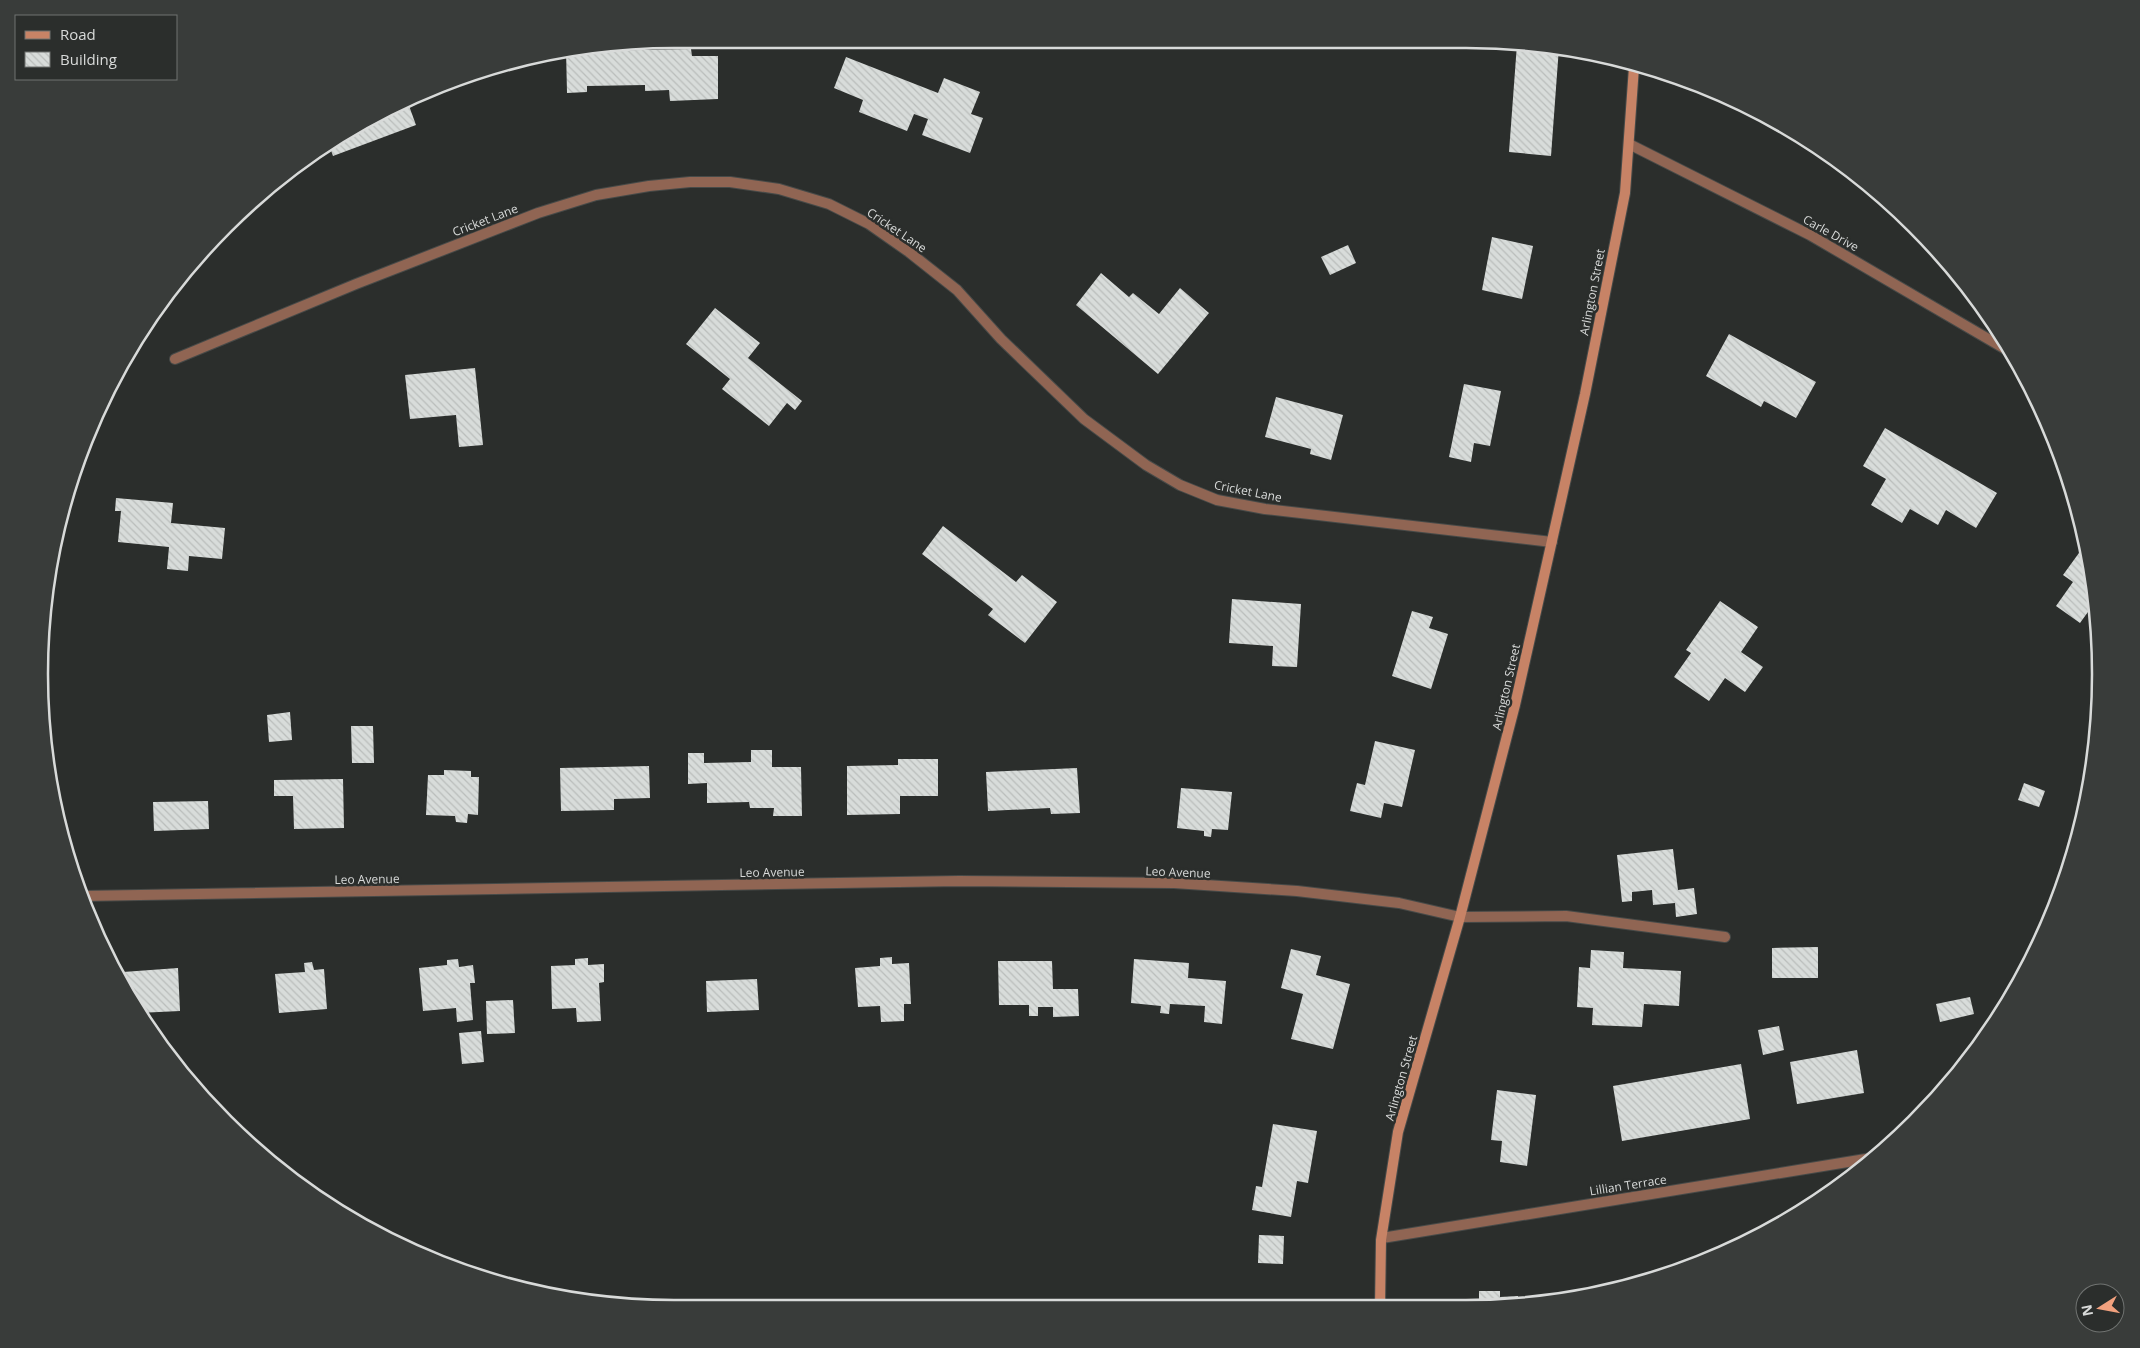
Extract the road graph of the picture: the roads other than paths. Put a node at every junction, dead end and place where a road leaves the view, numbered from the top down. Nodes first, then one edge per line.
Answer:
1 (1634, 71) edge
2 (1629, 144) junction
3 (1999, 345) edge
4 (175, 359) dead end
5 (1552, 542) junction
6 (88, 896) edge
7 (1460, 918) junction
8 (1726, 937) dead end
9 (1862, 1159) edge
10 (1382, 1238) junction
11 (1380, 1300) edge

1 - 2 street, Arlington Street
2 - 3 street, Carle Drive
2 - 5 street, Arlington Street
4 - 5 street, Cricket Lane
5 - 7 street, Arlington Street
6 - 7 street, Leo Avenue
7 - 8 street, Leo Avenue
7 - 10 street, Arlington Street
9 - 10 street, Lillian Terrace
10 - 11 street, Arlington Street

